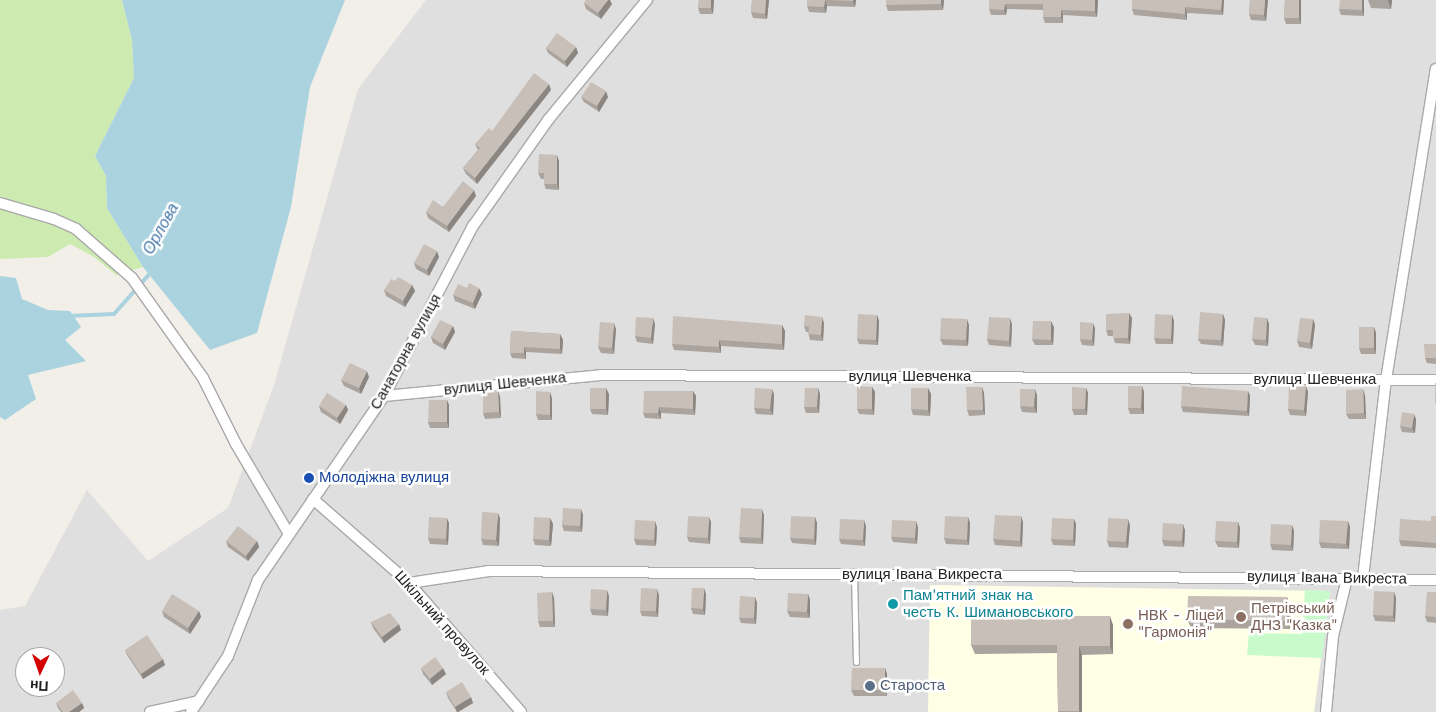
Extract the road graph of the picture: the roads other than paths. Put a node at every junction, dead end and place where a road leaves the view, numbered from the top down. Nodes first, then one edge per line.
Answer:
1 (647, 0) edge
2 (1436, 69) edge
3 (0, 203) edge
4 (1386, 380) junction
5 (1436, 380) edge
6 (384, 396) junction
7 (313, 499) junction
8 (289, 534) junction
9 (854, 574) junction
10 (1347, 578) junction
11 (1364, 578) junction
12 (1436, 580) edge
13 (409, 583) junction
14 (856, 662) dead end
15 (199, 701) junction
16 (150, 712) edge
17 (191, 712) edge
18 (521, 712) edge
19 (1326, 712) edge

1 - 6 street, Санаторна вулиця
2 - 4 street
3 - 8 street
4 - 5 street, вулиця Шевченка
4 - 6 street, вулиця Шевченка
4 - 11 street
6 - 7 street, Санаторна вулиця
7 - 8 street, Санаторна вулиця
7 - 13 street, Шкільний провулок
8 - 15 street, Санаторна вулиця
9 - 10 street, вулиця Івана Викреста
9 - 13 street, вулиця Івана Викреста
9 - 14 lane
10 - 11 street, вулиця Івана Викреста
10 - 19 street
11 - 12 street, вулиця Івана Викреста
13 - 18 street, Шкільний провулок
15 - 16 street
15 - 17 street

